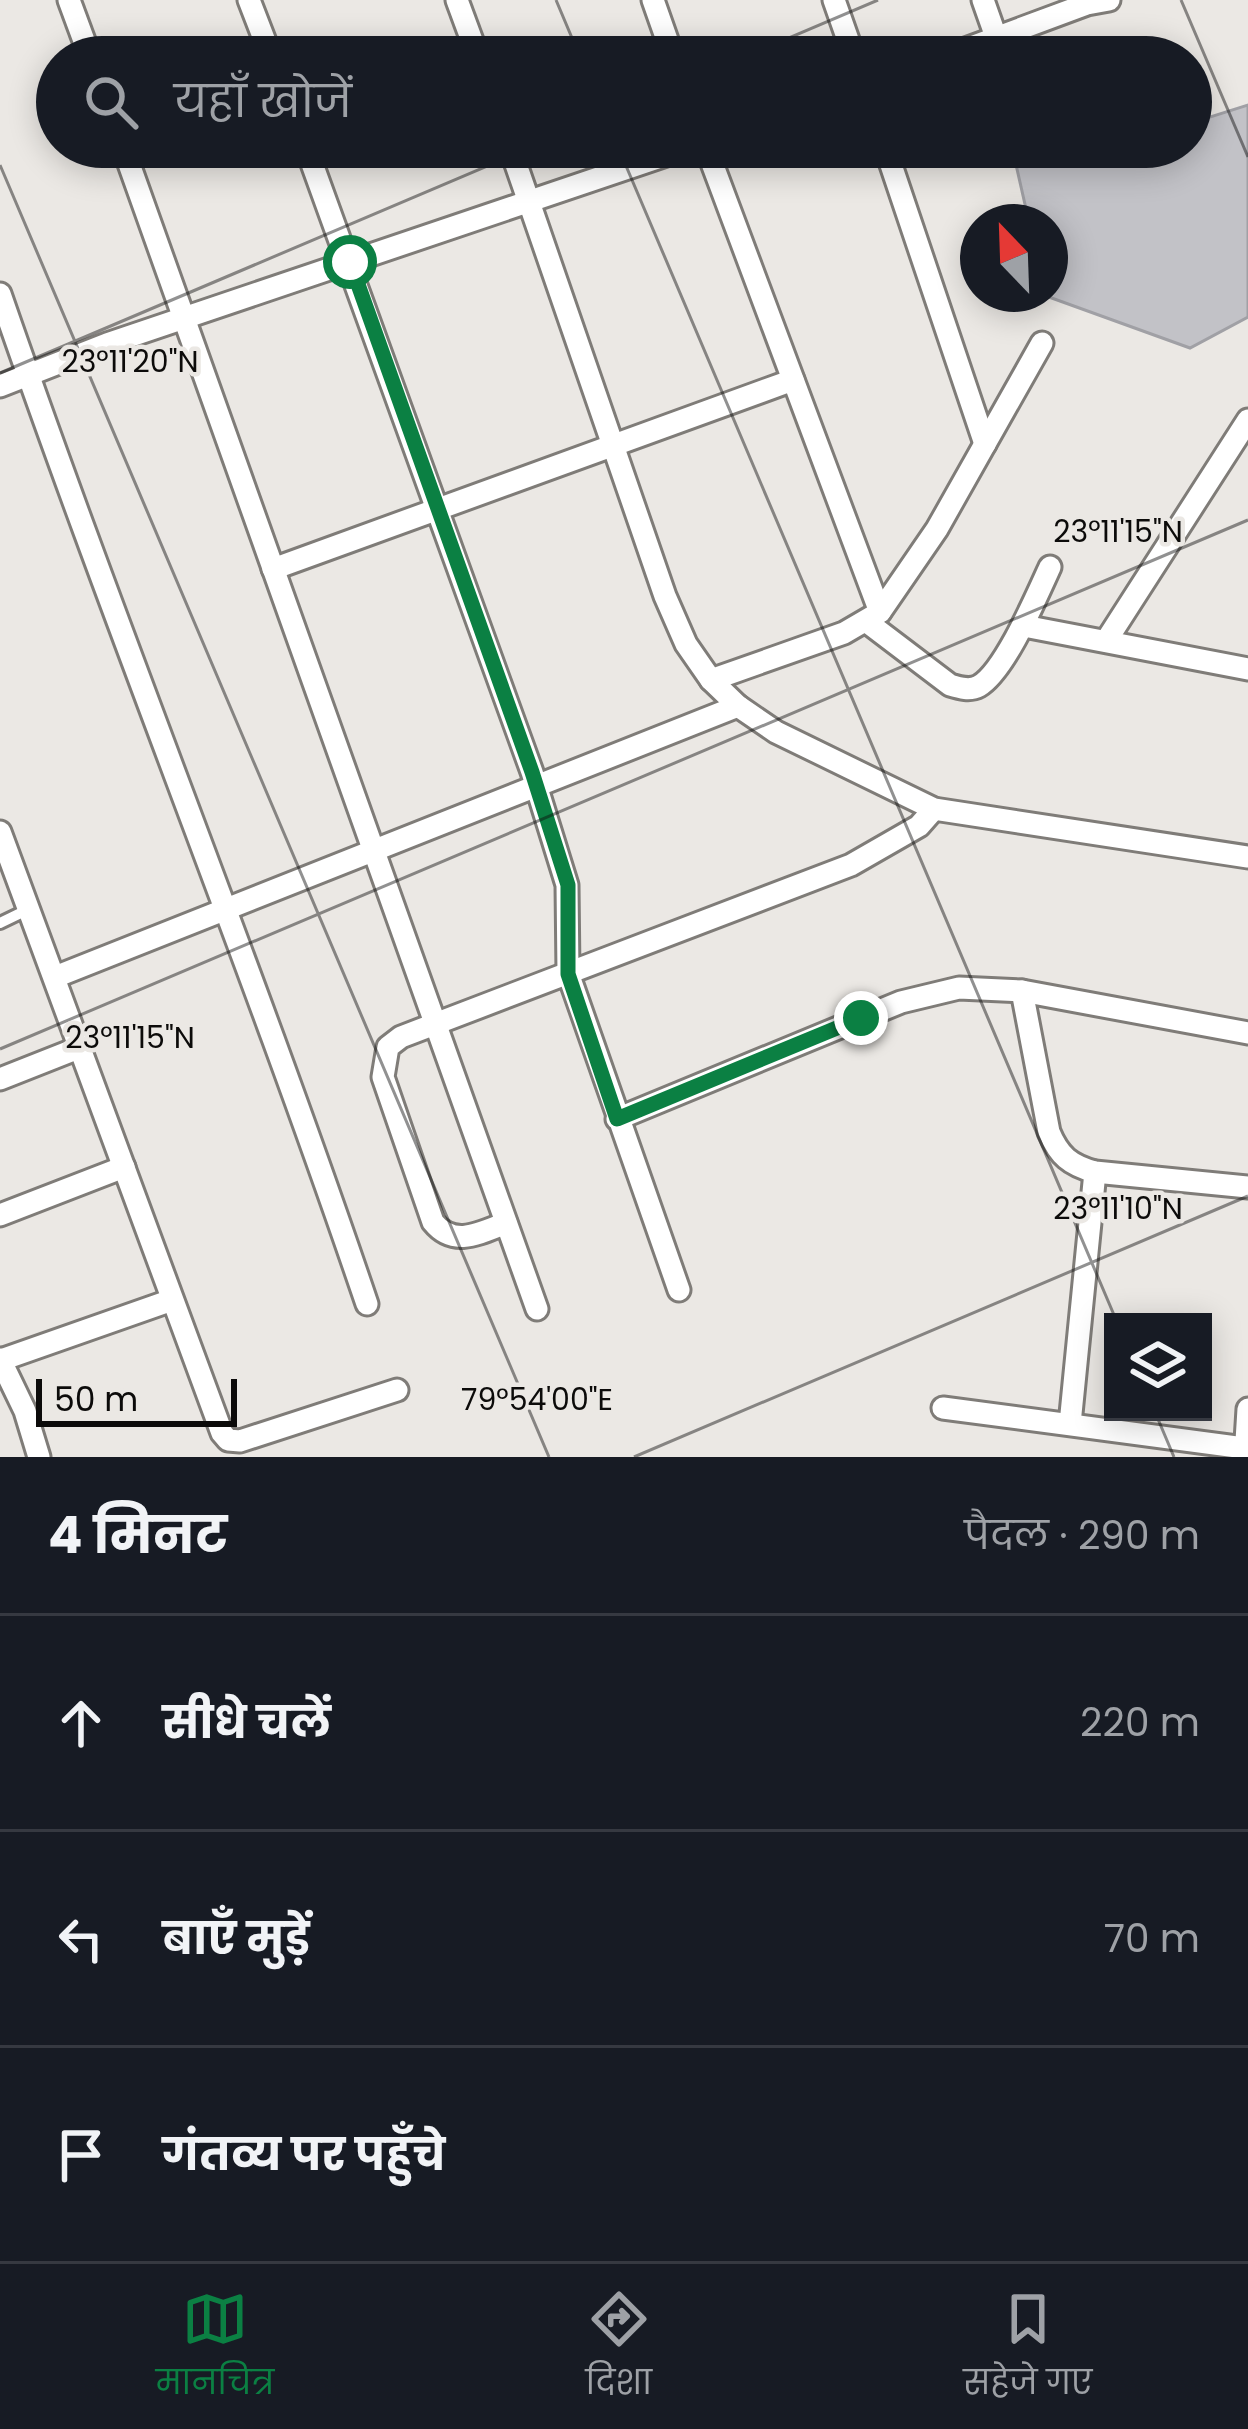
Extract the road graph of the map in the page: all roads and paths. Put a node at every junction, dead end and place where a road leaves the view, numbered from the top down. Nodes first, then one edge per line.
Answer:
1 (69, 0) edge
2 (249, 0) edge
3 (457, 0) edge
4 (652, 0) edge
5 (834, 0) edge
6 (982, 0) edge
7 (1109, 0) edge
8 (82, 36) edge
9 (263, 36) edge
10 (470, 36) edge
11 (665, 36) edge
12 (847, 36) edge
13 (996, 36) edge
14 (999, 36) edge
15 (131, 168) edge
16 (314, 168) edge
17 (518, 168) edge
18 (629, 168) edge
19 (714, 168) edge
20 (892, 168) edge
21 (530, 202) junction
22 (350, 262) junction
23 (0, 294) edge
24 (185, 318) junction
25 (1042, 343) dead end
26 (28, 376) junction
27 (793, 380) junction
28 (0, 386) edge
29 (1248, 420) edge
30 (613, 443) junction
31 (986, 444) junction
32 (436, 507) junction
33 (1050, 567) dead end
34 (273, 569) junction
35 (874, 617) junction
36 (1024, 626) junction
37 (1106, 641) junction
38 (1248, 669) edge
39 (711, 680) junction
40 (738, 706) junction
41 (537, 789) junction
42 (934, 809) junction
43 (0, 832) edge
44 (371, 851) junction
45 (1248, 856) edge
46 (29, 909) junction
47 (228, 909) junction
48 (0, 923) edge
49 (568, 974) junction
50 (55, 977) junction
51 (1022, 991) junction
52 (435, 1025) junction
53 (1248, 1033) edge
54 (81, 1047) junction
55 (0, 1078) edge
56 (617, 1119) junction
57 (124, 1167) junction
58 (1095, 1172) junction
59 (1248, 1187) edge
60 (0, 1215) edge
61 (506, 1223) junction
62 (679, 1290) dead end
63 (172, 1300) junction
64 (367, 1304) dead end
65 (537, 1309) dead end
66 (0, 1360) edge
67 (397, 1390) dead end
68 (944, 1408) dead end
69 (1248, 1409) edge
70 (1070, 1424) junction
71 (1244, 1453) edge
72 (39, 1457) edge

1 - 8 street
2 - 9 street
3 - 10 street
4 - 11 street
5 - 12 street
6 - 13 street
7 - 14 street
15 - 24 street
16 - 22 street
17 - 21 street
18 - 21 street
19 - 27 street
20 - 31 street
21 - 22 street
21 - 30 street
22 - 24 street
22 - 32 street
23 - 26 street
24 - 26 street
24 - 34 street
25 - 31 street
26 - 28 street
26 - 47 street
27 - 30 street
27 - 35 street
29 - 37 street
30 - 32 street
30 - 39 street
31 - 35 street
32 - 34 street
32 - 41 street
33 - 36 street
34 - 44 street
35 - 36 street
35 - 39 street
36 - 37 street
37 - 38 street
39 - 40 street
40 - 41 street
40 - 42 street
41 - 44 street
41 - 49 street
42 - 45 street
42 - 49 street
43 - 46 street
44 - 47 street
44 - 52 street
46 - 48 lane
46 - 50 street
47 - 50 street
47 - 64 street
49 - 52 street
49 - 56 street
50 - 54 street
51 - 53 street
51 - 56 street
51 - 58 street
52 - 61 street
52 - 61 street
54 - 55 street
54 - 57 street
56 - 62 street
57 - 60 street
57 - 63 street
58 - 59 street
58 - 70 street
61 - 65 street
63 - 66 street
63 - 67 street
66 - 72 street
68 - 70 street
69 - 71 street
70 - 71 street

